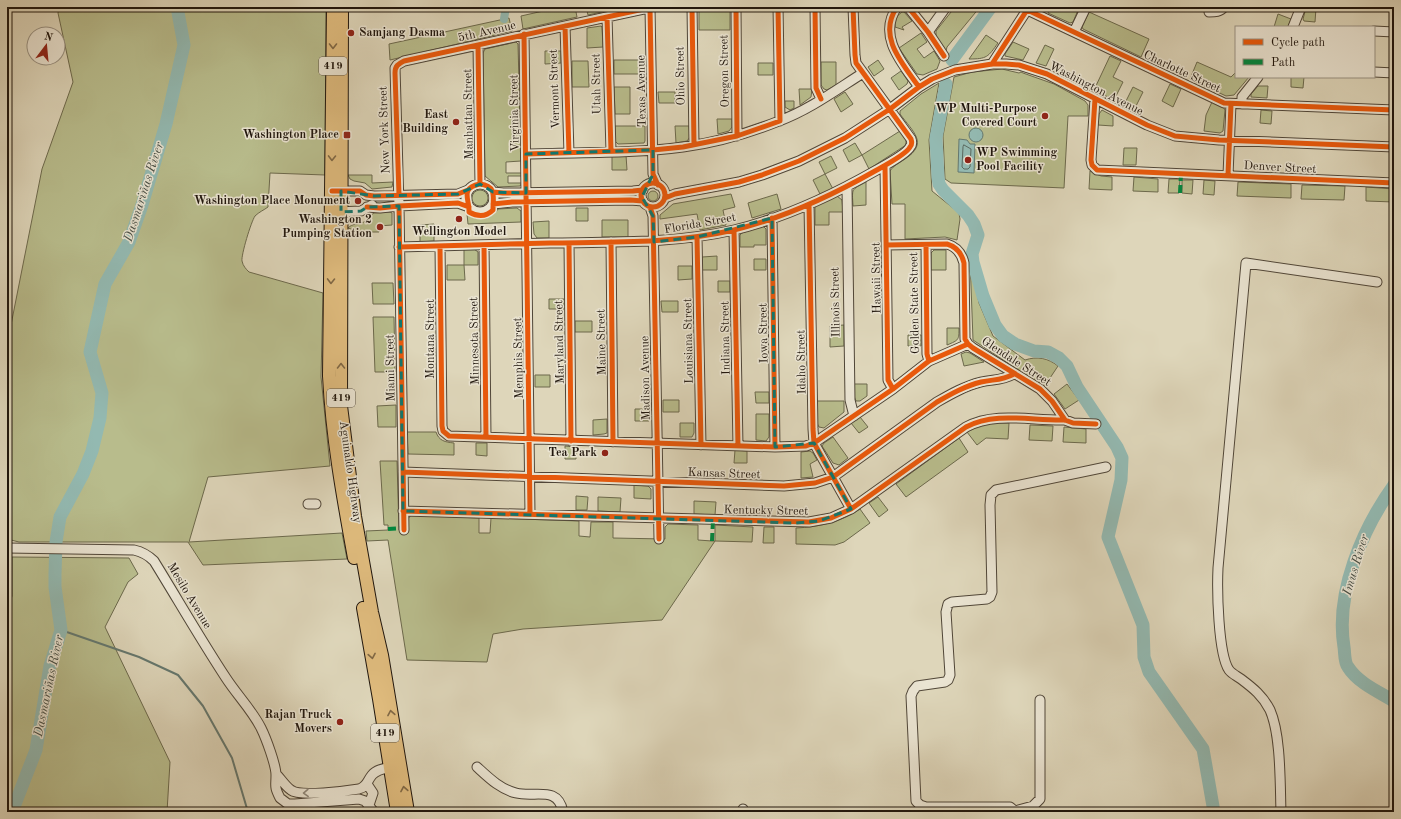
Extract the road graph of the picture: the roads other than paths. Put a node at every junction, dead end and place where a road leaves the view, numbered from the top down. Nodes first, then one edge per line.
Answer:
1 (333, 7) edge
2 (342, 7) edge
3 (652, 7) edge
4 (692, 7) edge
5 (736, 7) edge
6 (778, 7) edge
7 (815, 7) edge
8 (853, 7) edge
9 (897, 7) edge
10 (908, 7) edge
11 (946, 7) edge
12 (1086, 7) edge
13 (1224, 7) edge
14 (1301, 7) edge
15 (1024, 9) edge
16 (1209, 12) dead end
17 (607, 17) junction
18 (566, 26) junction
19 (1293, 26) edge
20 (1375, 31) edge
21 (928, 32) junction
22 (1074, 32) junction
23 (1394, 32) edge
24 (524, 34) junction
25 (478, 44) junction
26 (944, 56) dead end
27 (992, 64) junction
28 (397, 65) joint
29 (1375, 72) edge
30 (863, 73) junction
31 (1394, 73) edge
32 (1257, 78) edge
33 (919, 87) junction
34 (821, 99) junction
35 (1095, 99) junction
36 (1231, 104) junction
37 (1242, 104) junction
38 (890, 109) junction
39 (1394, 110) edge
40 (780, 121) junction
41 (737, 136) junction
42 (1230, 140) junction
43 (694, 145) junction
44 (1394, 147) edge
45 (653, 150) junction
46 (611, 151) junction
47 (569, 152) junction
48 (526, 154) junction
49 (885, 166) junction
50 (1228, 175) junction
51 (1394, 183) edge
52 (480, 184) junction
53 (847, 187) junction
54 (468, 190) junction
55 (656, 190) junction
56 (336, 191) junction
57 (493, 192) junction
58 (366, 195) junction
59 (399, 195) junction
60 (526, 197) junction
61 (493, 204) junction
62 (374, 205) junction
63 (650, 205) junction
64 (809, 205) junction
65 (399, 206) junction
66 (469, 207) junction
67 (336, 212) junction
68 (772, 218) junction
69 (734, 230) junction
70 (697, 237) junction
71 (611, 242) junction
72 (654, 242) junction
73 (569, 243) junction
74 (528, 244) junction
75 (484, 245) junction
76 (886, 245) junction
77 (926, 245) junction
78 (440, 246) junction
79 (399, 247) junction
80 (1377, 282) dead end
81 (968, 344) junction
82 (929, 361) junction
83 (1014, 374) junction
84 (893, 389) junction
85 (854, 416) junction
86 (1065, 420) junction
87 (1096, 424) dead end
88 (486, 437) junction
89 (530, 439) junction
90 (571, 440) junction
91 (613, 442) junction
92 (814, 443) junction
93 (657, 444) junction
94 (701, 445) junction
95 (738, 446) junction
96 (775, 448) junction
97 (1106, 467) dead end
98 (403, 472) junction
99 (530, 477) junction
100 (833, 477) junction
101 (658, 481) junction
102 (851, 509) junction
103 (404, 511) junction
104 (530, 514) junction
105 (658, 518) junction
106 (404, 530) dead end
107 (659, 539) dead end
108 (7, 548) edge
109 (1040, 700) dead end
110 (395, 766) junction
111 (477, 767) dead end
112 (276, 774) junction
113 (367, 784) junction
114 (345, 795) junction
115 (372, 809) edge
116 (1015, 811) edge
117 (397, 812) edge
118 (408, 812) edge
119 (563, 812) edge
120 (1281, 812) edge

1 -> 56 main road, Aguinaldo Highway / 419
2 - 56 main road, Aguinaldo Highway / 419
3 - 17 street, 5th Avenue
3 - 45 street, Texas Avenue
4 - 43 street, Ohio Street
5 - 41 street, Oregon Street
6 - 40 street
7 - 34 street
8 - 30 street
9 - 33 street
10 - 21 street
11 - 21 street
12 - 22 street
13 - 16 street
14 - 19 street
15 - 22 street, Charlotte Street
15 - 27 street
17 - 18 street, 5th Avenue
17 - 46 street, Utah Street
18 - 24 street, 5th Avenue
18 - 47 street, Vermont Street
20 - 23 street
21 - 26 street
22 - 36 street, Charlotte Street
24 - 25 street, 5th Avenue
24 - 48 street, Virginia Street
25 - 28 street, 5th Avenue
25 - 52 street, Manhattan Street
27 - 33 street, Washington Avenue
27 - 35 street, Washington Avenue
28 - 59 street, New York Street
29 - 31 street
30 - 34 street
30 - 38 street
32 - 37 street
33 - 38 street, Washington Avenue
34 - 40 street
35 - 42 street, Washington Avenue
35 - 50 street, Denver Street
36 - 37 street, Charlotte Street
36 - 42 street
37 - 39 street, Charlotte Street
38 - 49 street, Florida Street
38 - 55 street, Washington Avenue
40 - 41 street
41 - 43 street
42 - 44 street, Washington Avenue
42 - 50 street
43 - 45 street
45 - 46 street
45 - 55 street, Texas Avenue
46 - 47 street
47 - 48 street
48 - 60 street, Virginia Street
49 - 53 street, Florida Street
49 - 76 street, Hawaii Street
50 - 51 street, Denver Street
52 - 54 street
52 - 57 street
53 - 64 street, Florida Street
53 - 85 street, Illinois Street
54 - 59 street
54 - 66 street
55 - 60 street, Washington Avenue
55 - 63 street
55 - 63 street
56 - 58 street
56 - 67 main road, Aguinaldo Highway / 419
57 - 60 street, Washington Avenue
57 - 61 street
58 - 59 street
58 - 62 street
59 - 65 street, New York Street
60 - 61 street, Washington Avenue
60 - 63 street, Washington Avenue
60 - 74 street, Memphis Street
61 - 66 street
62 - 65 street
62 - 65 street
62 - 67 street
63 - 72 street, Madison Avenue
64 - 68 street, Florida Street
64 - 92 street, Idaho Street
65 - 66 street
65 - 79 street, Miami Street
67 - 110 main road, Aguinaldo Highway / 419
68 - 69 street, Florida Street
68 - 96 street, Iowa Street
69 - 70 street, Florida Street
69 - 95 street, Indiana Street
70 - 72 street, Florida Street
70 - 94 street, Louisiana Street
71 - 72 street, Florida Street
71 - 73 street, Florida Street
71 - 91 street, Maine Street
72 - 93 street, Madison Avenue
73 - 74 street, Florida Street
73 - 90 street, Maryland Street
74 - 75 street, Florida Street
74 - 89 street, Memphis Street
75 - 78 street, Florida Street
75 - 88 street, Minnesota Street
76 - 77 street
76 - 84 street, Hawaii Street
77 - 81 street
77 - 82 street, Golden State Street
78 - 79 street, Florida Street
78 - 88 street, Montana Street
79 - 98 street, Miami Street
80 - 120 street
81 - 82 street
81 - 83 street, Glendale Street
82 - 84 street
83 - 86 street, Glendale Street
83 - 100 street, Kansas Street
84 - 85 street
85 - 92 street
86 - 87 street, Kentucky Street
86 - 102 street, Kentucky Street
88 - 89 street
89 - 90 street
89 - 99 street, Memphis Street
90 - 91 street
91 - 93 street
92 - 96 street
92 - 100 street, Idaho Street
93 - 94 street
93 - 101 street, Madison Avenue
94 - 95 street
95 - 96 street
97 - 116 street
98 - 99 street, Kansas Street
98 - 103 street, Miami Street
99 - 101 street, Kansas Street
99 - 104 street, Memphis Street
100 - 101 street, Kansas Street
100 - 102 street, Idaho Street
101 - 105 street, Madison Avenue
102 - 105 street, Kentucky Street
103 - 104 street, Kentucky Street
103 - 106 street, Miami Street
104 - 105 street, Kentucky Street
105 - 107 street, Madison Avenue
108 - 112 street, Mesilo Avenue
109 - 116 street
110 - 113 street, Mesilo Avenue
110 - 117 main road, Aguinaldo Highway / 419
118 -> 110 main road, Aguinaldo Highway / 419
111 - 119 street
114 -> 112 street, Mesilo Avenue
112 - 114 street, Mesilo Avenue
113 - 114 street, Mesilo Avenue
113 - 115 street, Mesilo Avenue
114 - 115 street, Mesilo Avenue

